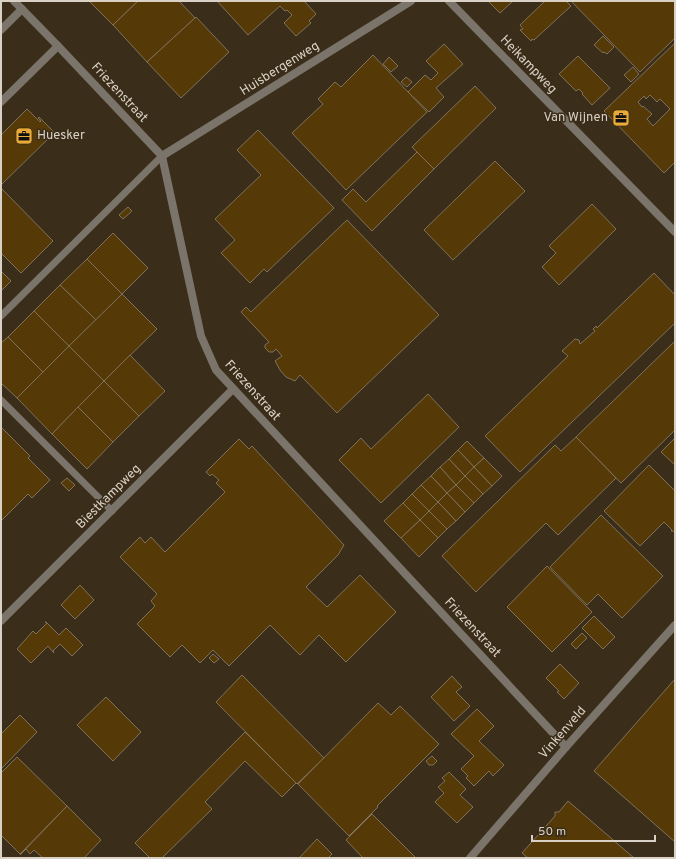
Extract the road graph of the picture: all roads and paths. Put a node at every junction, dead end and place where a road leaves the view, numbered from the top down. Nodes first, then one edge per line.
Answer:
1 (14, 1) edge
2 (411, 1) edge
3 (449, 1) edge
4 (22, 9) junction
5 (1, 30) edge
6 (58, 46) junction
7 (1, 102) edge
8 (162, 156) junction
9 (675, 232) edge
10 (1, 316) edge
11 (233, 389) junction
12 (1, 400) edge
13 (112, 511) junction
14 (1, 621) edge
15 (675, 625) edge
16 (566, 747) junction
17 (470, 858) edge

1 - 4 street, Friezenstraat
2 - 8 street, Huisbergenweg
3 - 9 street, Heikampweg
4 - 5 street
4 - 6 street, Friezenstraat
6 - 7 street
6 - 8 street, Friezenstraat
8 - 10 lane
8 - 11 street, Friezenstraat
11 - 13 street, Biestkampweg
11 - 16 street, Friezenstraat
12 - 13 lane
13 - 14 street, Biestkampweg
15 - 16 street, Vinkenveld
16 - 17 street, Vinkenveld

